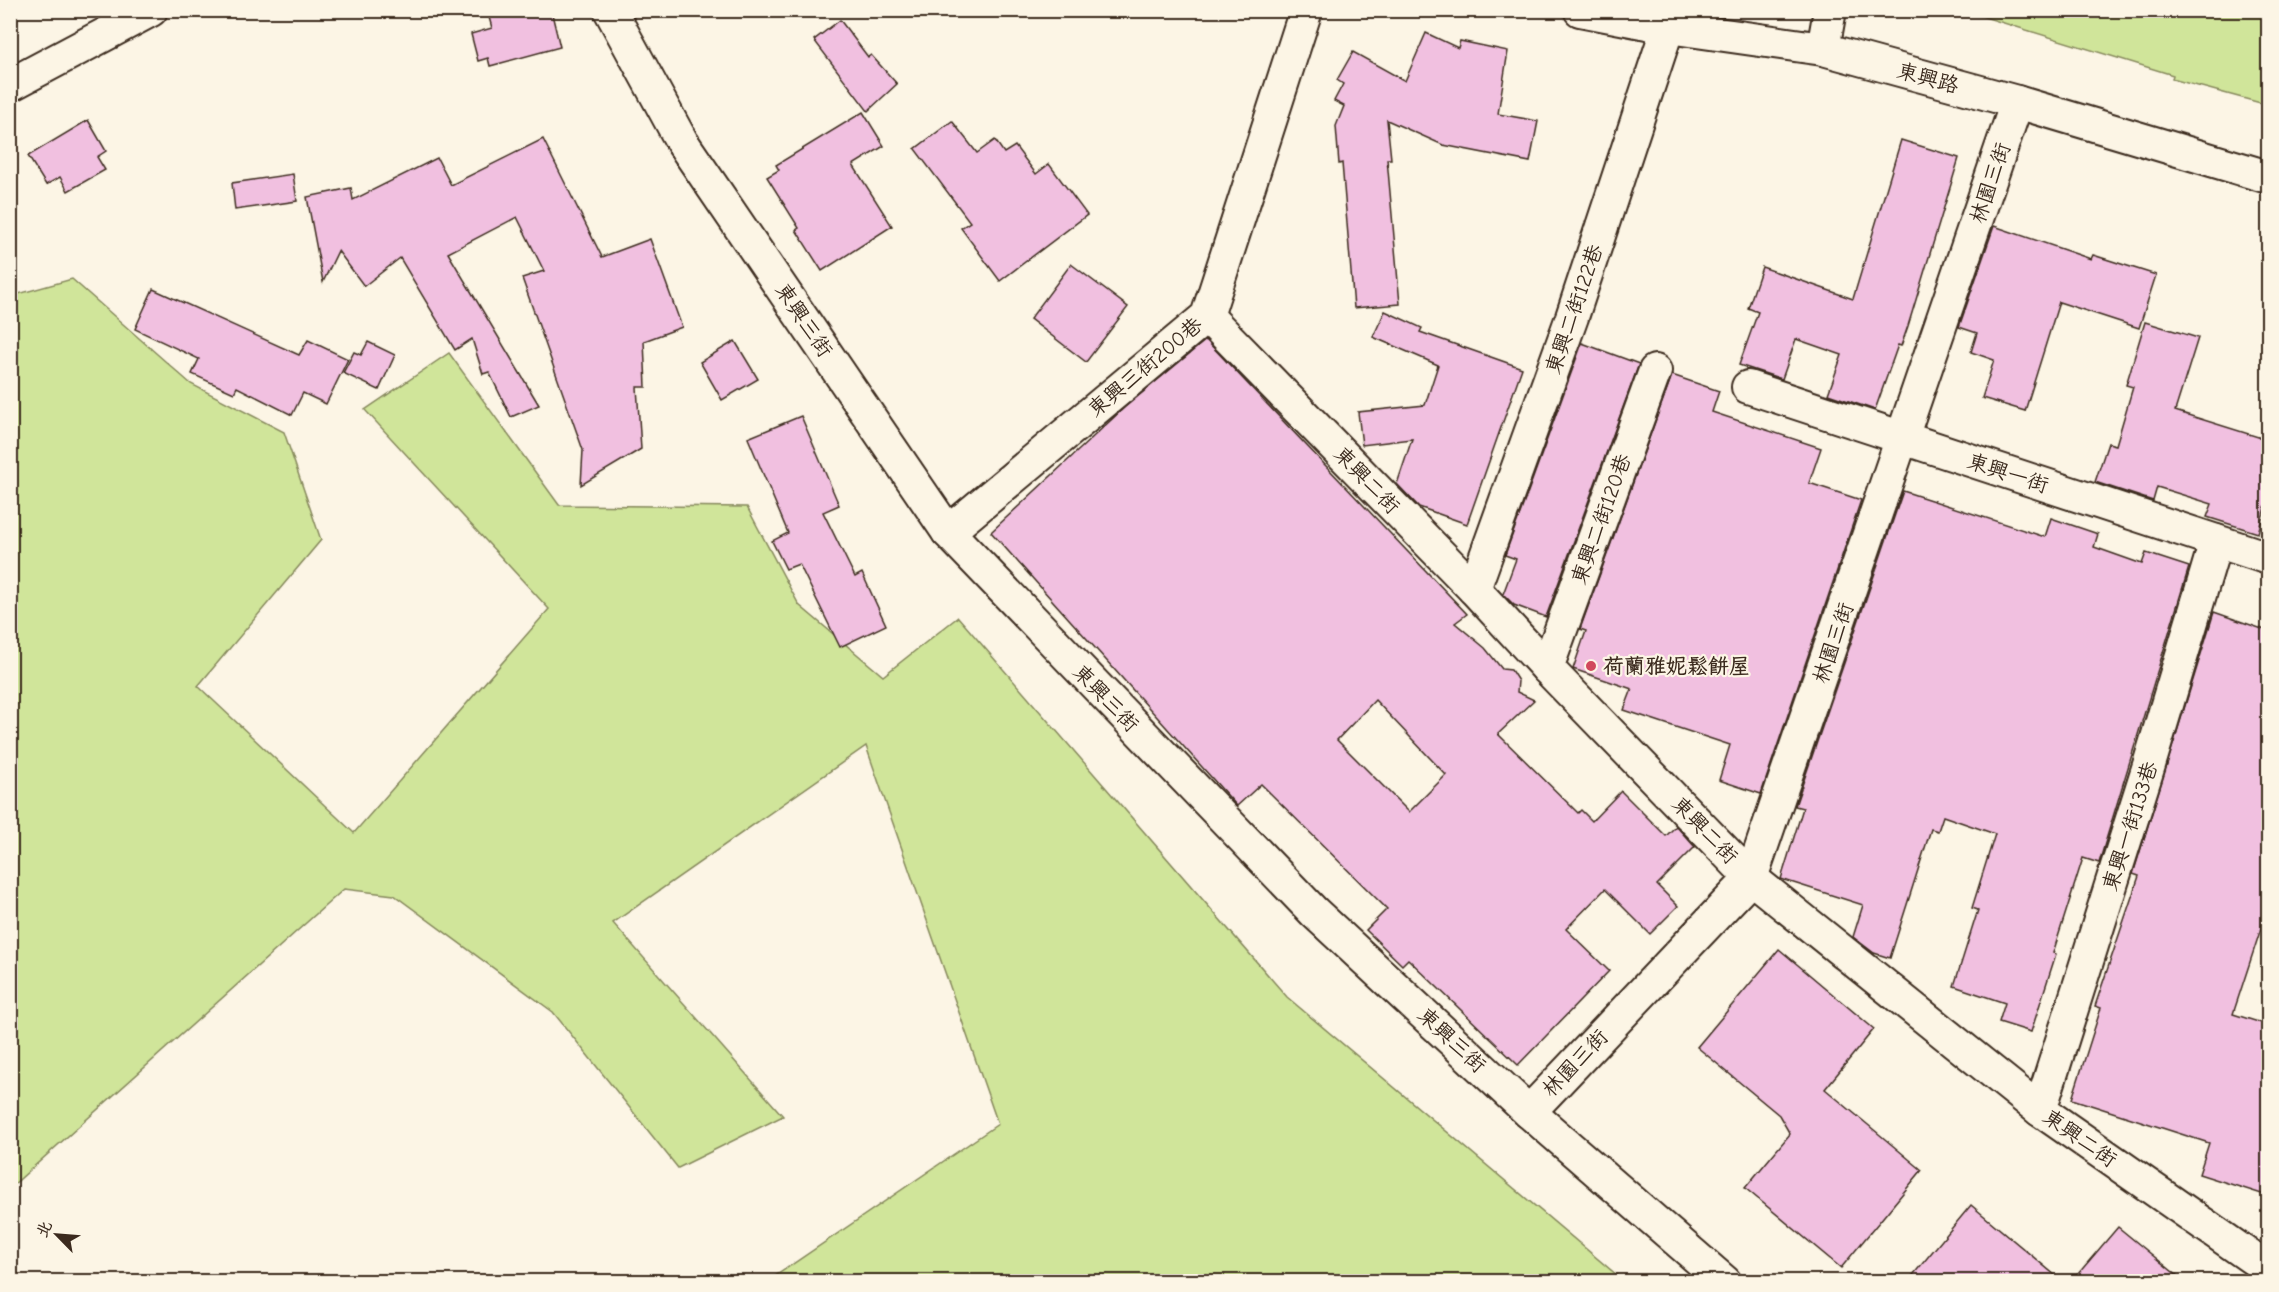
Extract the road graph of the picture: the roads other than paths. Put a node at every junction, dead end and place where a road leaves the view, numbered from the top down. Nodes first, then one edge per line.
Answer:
1 (151, 10) edge
2 (610, 10) edge
3 (1305, 10) edge
4 (1580, 10) edge
5 (1830, 10) edge
6 (1668, 27) junction
7 (1823, 49) junction
8 (10, 86) edge
9 (2017, 102) junction
10 (2268, 177) edge
11 (1207, 316) junction
12 (1655, 370) dead end
13 (1748, 387) dead end
14 (1904, 438) junction
15 (948, 532) junction
16 (2216, 541) junction
17 (2268, 558) edge
18 (1474, 589) junction
19 (1547, 668) junction
20 (1752, 878) junction
21 (2040, 1110) junction
22 (1529, 1112) junction
23 (2268, 1269) edge
24 (1725, 1281) edge

1 - 8 street
2 - 15 street, 東興三街
3 - 11 street, 東興三街200巷
4 - 6 street, 東興路
5 - 7 street
6 - 7 street, 東興路
6 - 18 street, 東興二街122巷
7 - 9 street, 東興路
9 - 10 street, 東興路
9 - 14 street, 林園三街
11 - 15 street, 東興三街200巷
11 - 18 street, 東興二街
12 - 19 street, 東興二街120巷
13 - 14 street, 東興一街
14 - 16 street, 東興一街
14 - 20 street, 林園三街
15 - 22 street, 東興三街
16 - 17 street, 東興一街
16 - 21 street, 東興一街133巷
18 - 19 street, 東興二街
19 - 20 street, 東興二街
20 - 21 street, 東興二街
20 - 22 street, 林園三街
21 - 23 street, 東興二街
22 - 24 street, 東興三街

